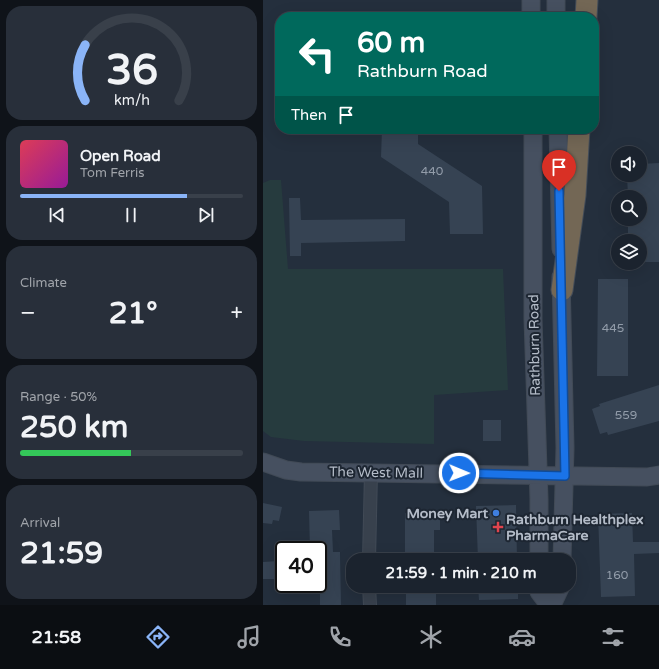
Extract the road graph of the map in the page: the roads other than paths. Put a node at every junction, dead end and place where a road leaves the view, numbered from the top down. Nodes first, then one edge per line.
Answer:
1 (531, 0) edge
2 (556, 0) edge
3 (587, 0) edge
4 (531, 12) edge
5 (556, 12) edge
6 (586, 12) edge
7 (533, 134) edge
8 (558, 134) edge
9 (579, 134) edge
10 (562, 290) junction
11 (263, 462) edge
12 (371, 472) junction
13 (538, 475) junction
14 (659, 475) edge
15 (565, 476) junction
16 (369, 553) edge
17 (539, 553) edge
18 (562, 553) edge
19 (369, 593) edge
20 (540, 593) edge
21 (557, 593) edge
22 (370, 605) edge
23 (551, 605) edge

1 - 4 main road
2 - 5 main road
3 - 6 highway
7 - 13 main road, Rathburn Road
8 - 10 main road, Rathburn Road
9 - 10 highway
10 - 15 main road, Rathburn Road
11 - 12 main road, The West Mall
12 - 13 main road, The West Mall
12 - 16 street
13 - 15 main road, The West Mall
13 - 17 main road, Rathburn Road
14 - 15 main road, The West Mall
15 - 18 main road, Rathburn Road
19 - 22 street
20 - 23 main road
21 - 23 main road

